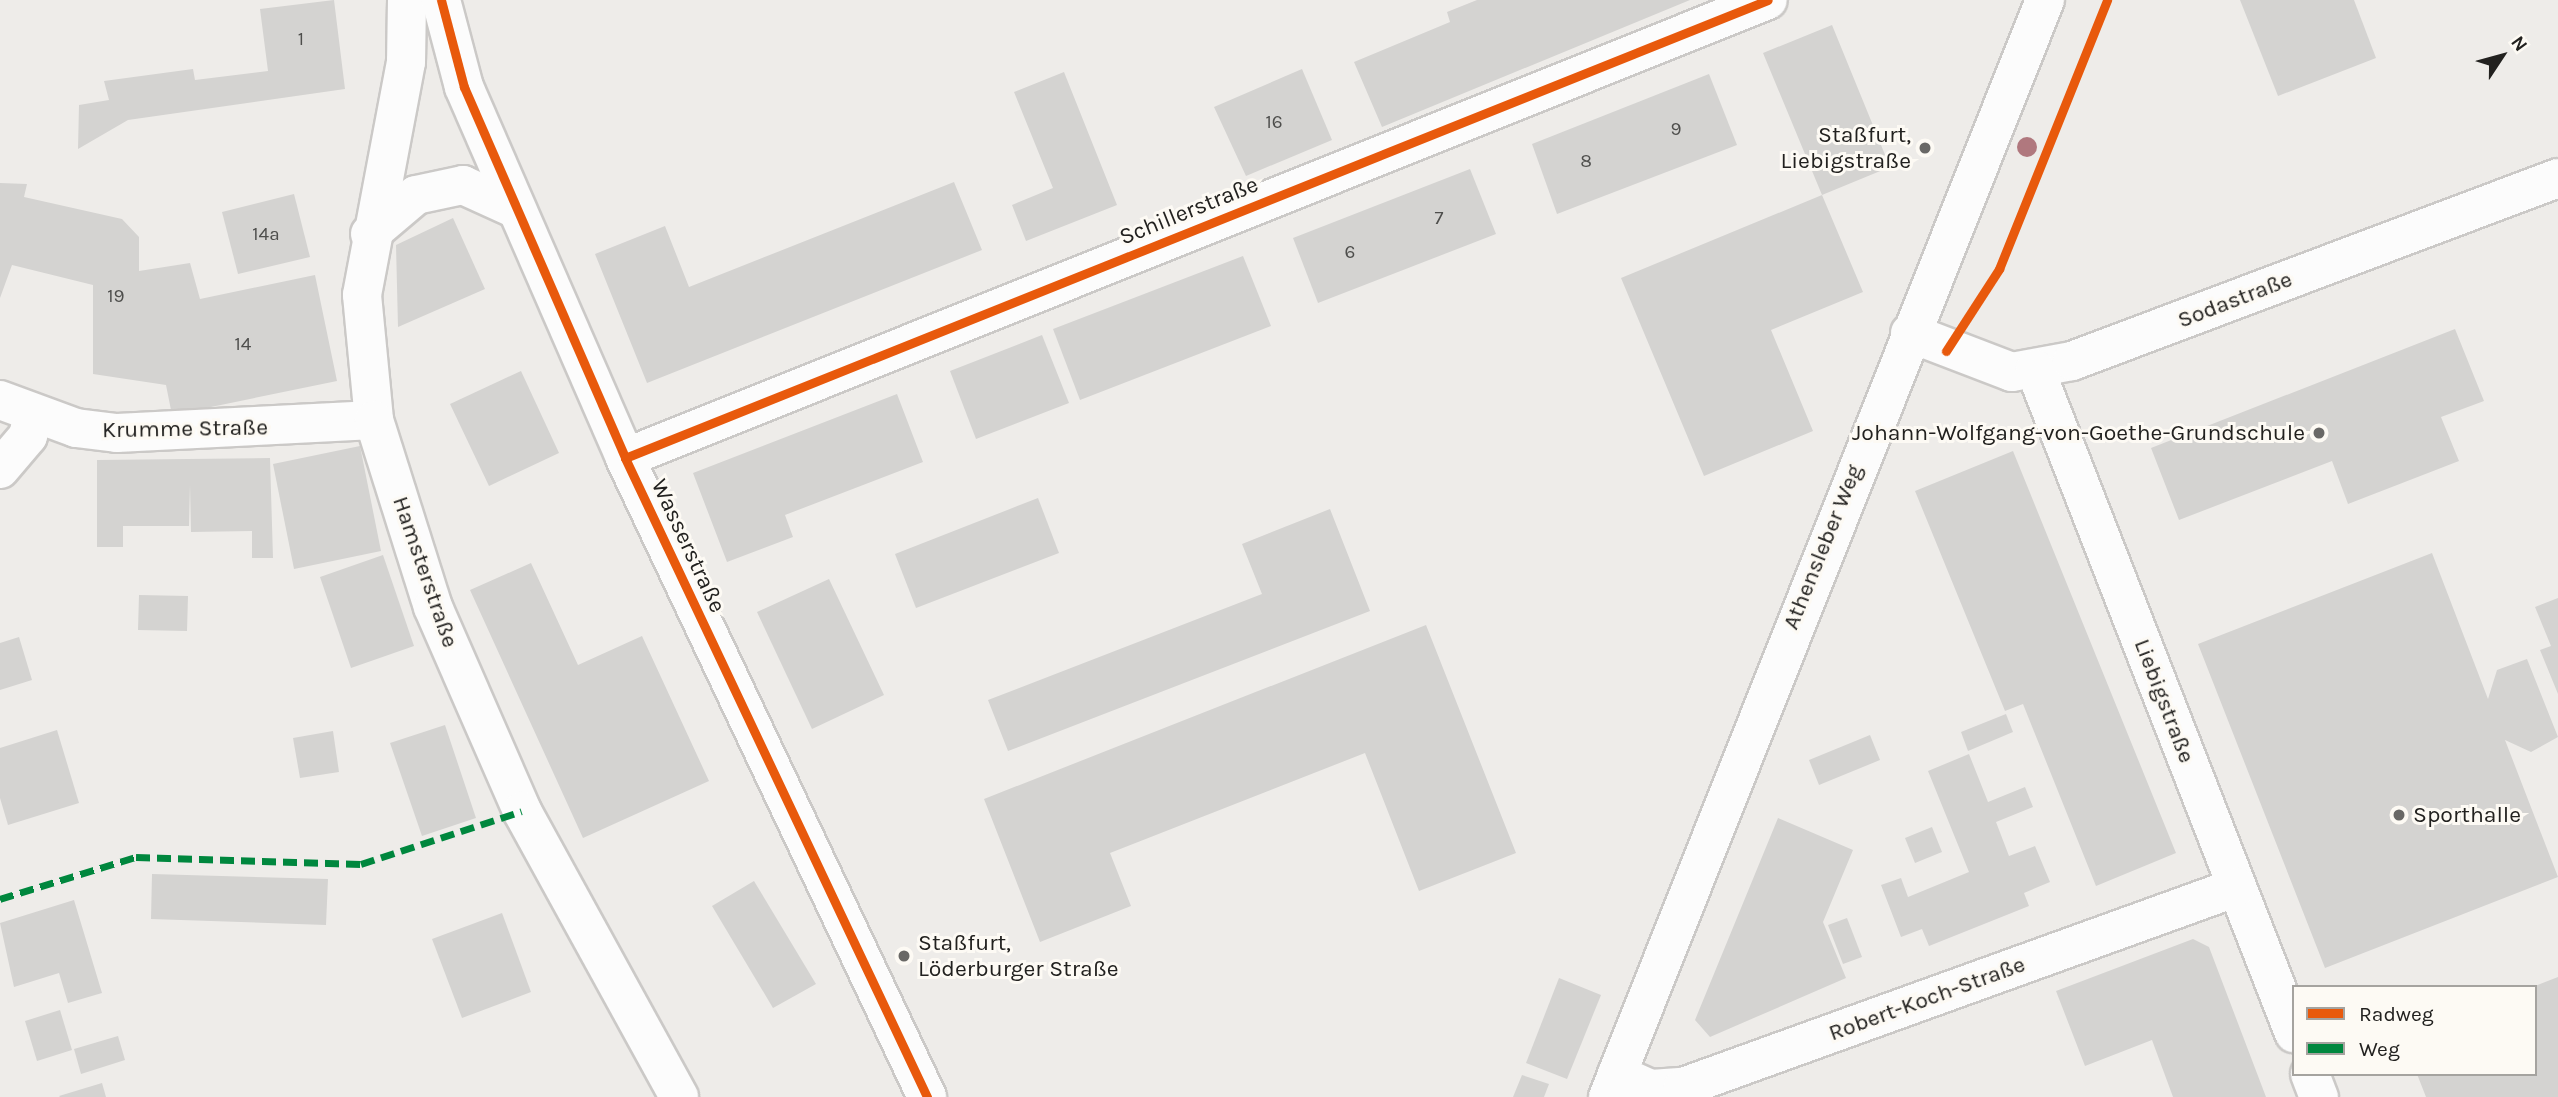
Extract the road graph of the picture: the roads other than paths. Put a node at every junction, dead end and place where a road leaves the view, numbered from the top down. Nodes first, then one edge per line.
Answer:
1 (407, 0) edge
2 (441, 0) edge
3 (1768, 0) edge
4 (2045, 0) edge
5 (2558, 178) edge
6 (516, 209) junction
7 (370, 234) junction
8 (1910, 333) junction
9 (2035, 369) junction
10 (16, 407) edge
11 (374, 420) junction
12 (625, 458) junction
13 (0, 469) edge
14 (2237, 887) junction
15 (2292, 1027) edge
16 (2311, 1076) edge
17 (1612, 1086) edge
18 (679, 1097) edge
19 (927, 1097) edge
20 (2319, 1097) edge

1 - 7 street, Hamsterstraße
2 - 6 street, Wasserstraße
3 - 12 street, Schillerstraße
4 - 8 street, Athensleber Weg
5 - 9 street, Sodastraße
6 - 7 street
6 - 12 street, Wasserstraße
7 - 11 street, Hamsterstraße
8 - 9 street, Sodastraße
8 - 17 street, Athensleber Weg
9 - 14 street, Liebigstraße
10 - 11 street, Krumme Straße
10 - 13 street
11 - 18 street, Hamsterstraße
12 - 19 street, Wasserstraße
14 - 15 street, Liebigstraße
14 - 17 street, Robert-Koch-Straße
16 - 20 street

